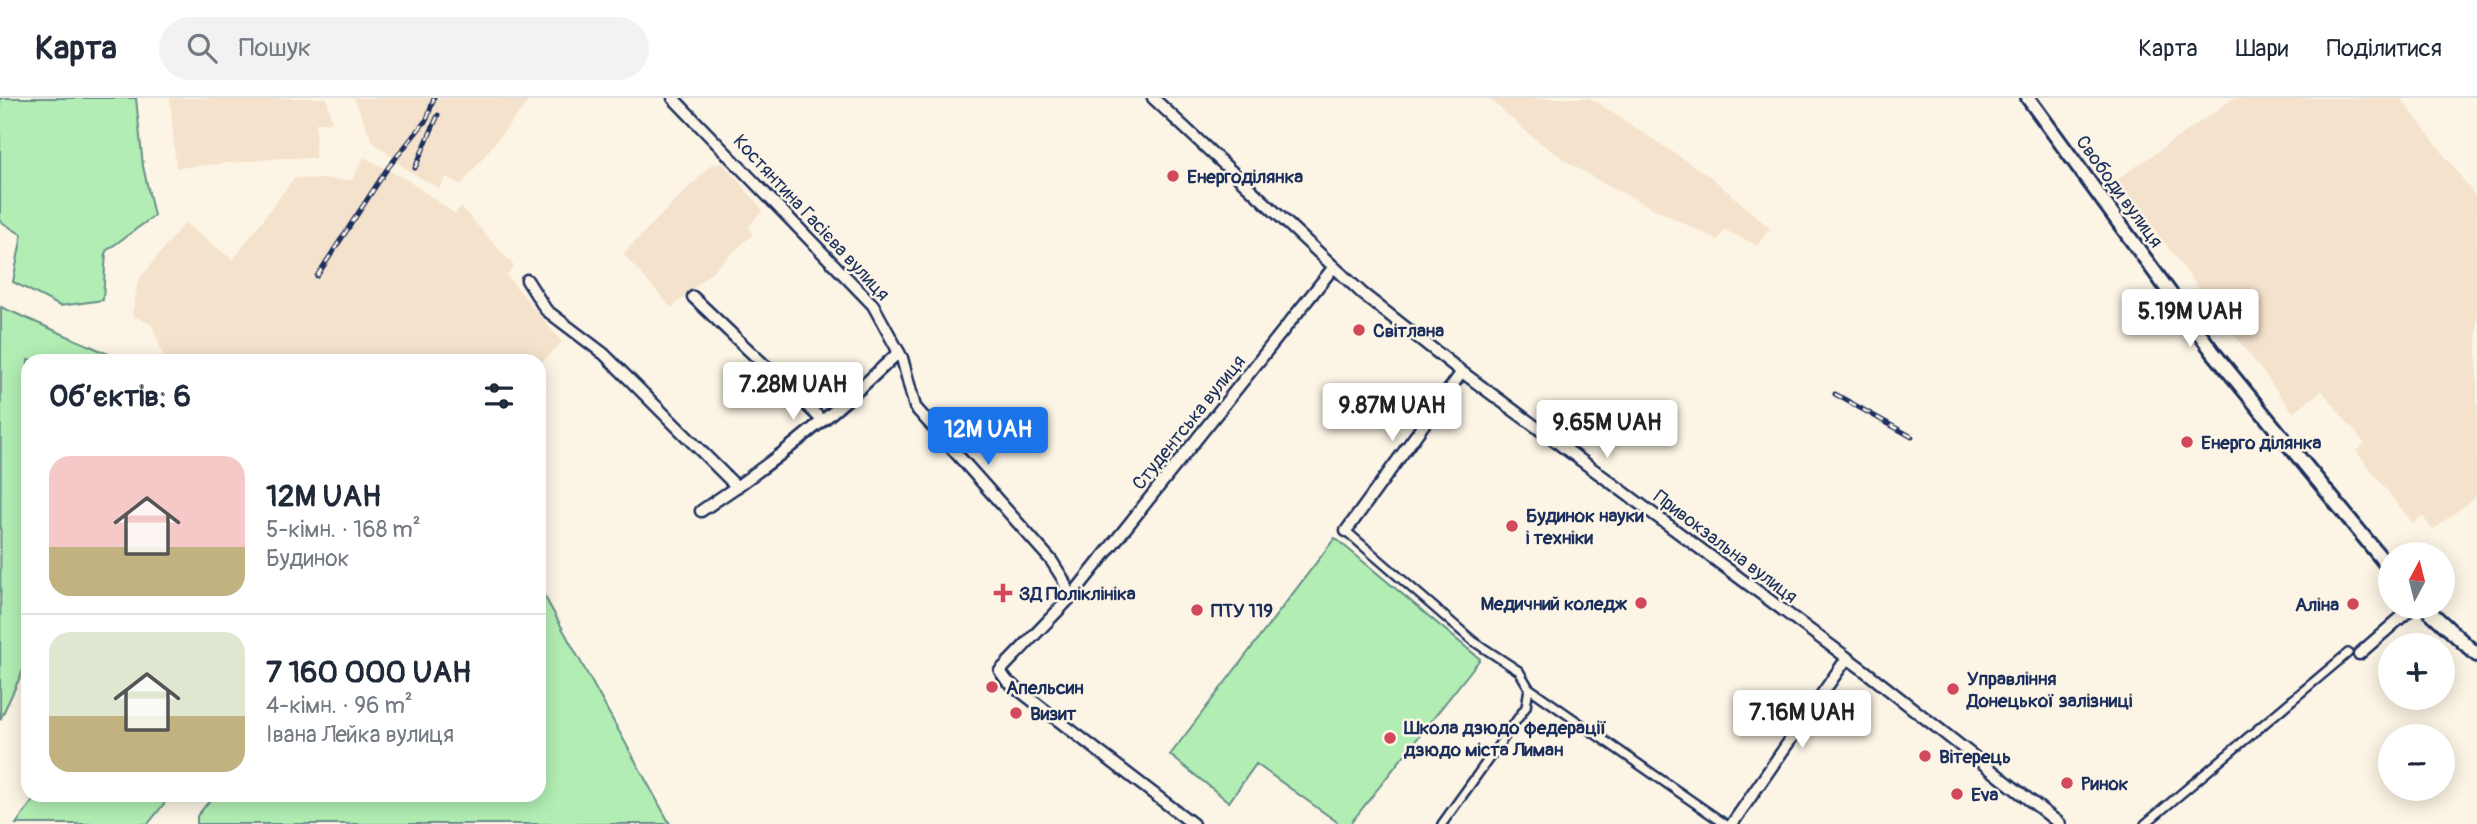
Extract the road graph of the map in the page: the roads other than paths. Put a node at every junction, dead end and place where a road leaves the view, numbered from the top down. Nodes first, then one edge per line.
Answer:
1 (673, 98) edge
2 (1153, 98) edge
3 (2028, 98) edge
4 (1334, 268) junction
5 (527, 280) dead end
6 (693, 297) dead end
7 (899, 352) junction
8 (1462, 372) junction
9 (821, 419) junction
10 (737, 487) junction
11 (702, 511) dead end
12 (1346, 531) joint
13 (2378, 554) edge
14 (1070, 598) junction
15 (2396, 620) edge
16 (2439, 620) edge
17 (2353, 653) joint
18 (2477, 655) edge
19 (1847, 658) junction
20 (1529, 688) junction
21 (1193, 824) edge
22 (1442, 824) edge
23 (1725, 824) edge
24 (1732, 824) edge
25 (2060, 824) edge
26 (2145, 824) edge

1 - 7 street, Костянтина Гасієва вулиця
2 - 4 street, Привокзальна вулиця
3 - 13 main road, Свободи вулиця
4 - 8 street, Привокзальна вулиця
4 - 14 street, Студентська вулиця
5 - 10 street
6 - 9 street
7 - 9 street
7 - 14 street, Костянтина Гасієва вулиця
8 - 12 street
8 - 19 street, Привокзальна вулиця
9 - 10 street
10 - 11 street
12 - 20 street
14 - 21 street
15 - 17 street
16 - 18 main road
17 - 26 street
19 - 24 street
19 - 25 street, Привокзальна вулиця
20 - 22 street
20 - 23 street

